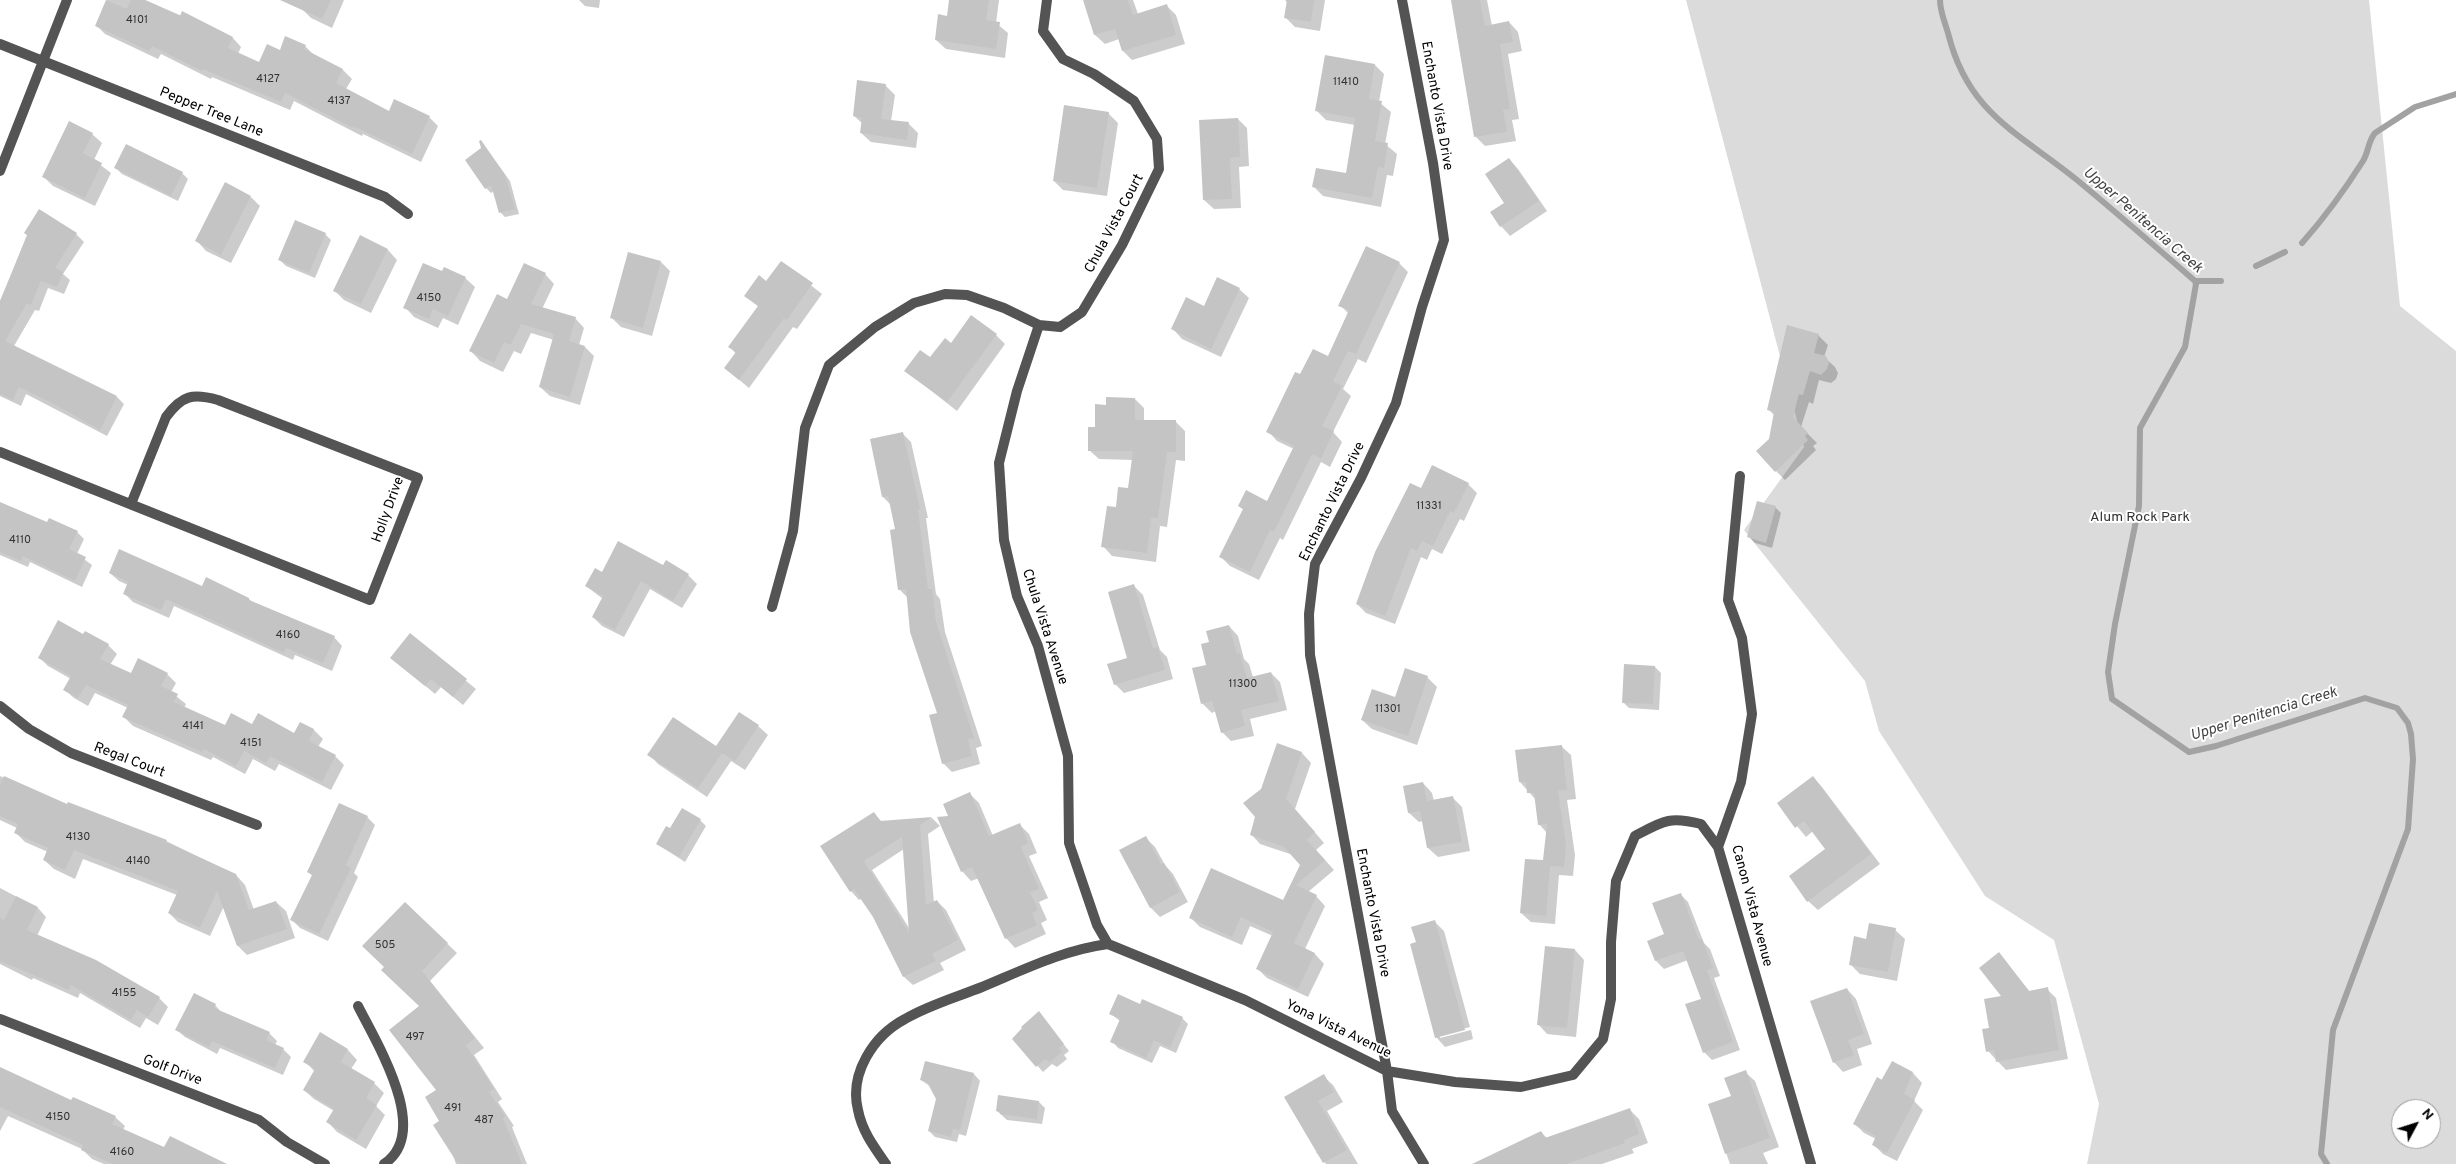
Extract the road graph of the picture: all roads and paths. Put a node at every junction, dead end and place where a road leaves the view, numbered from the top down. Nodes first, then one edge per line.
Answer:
1 (67, 0) edge
2 (1047, 0) edge
3 (1402, 0) edge
4 (0, 44) edge
5 (43, 61) junction
6 (0, 171) edge
7 (408, 214) dead end
8 (1039, 325) junction
9 (0, 452) edge
10 (1740, 476) dead end
11 (131, 504) junction
12 (772, 607) dead end
13 (0, 706) edge
14 (257, 826) dead end
15 (1718, 847) junction
16 (1108, 944) junction
17 (358, 1006) dead end
18 (0, 1019) edge
19 (1387, 1070) junction
20 (325, 1164) edge
21 (384, 1164) edge
22 (886, 1164) edge
23 (1424, 1164) edge
24 (1811, 1164) edge

1 - 5 street
2 - 8 street, Chula Vista Court
3 - 19 street, Enchanto Vista Drive
4 - 5 street, Pepper Tree Lane
5 - 6 street
5 - 7 street, Pepper Tree Lane
8 - 12 street
8 - 16 street, Chula Vista Avenue
9 - 11 street, Holly Drive
10 - 15 street, Canon Vista Avenue
11 - 11 street, Holly Drive
13 - 14 street, Regal Court
15 - 19 street, Yona Vista Avenue
15 - 24 street, Canon Vista Avenue
16 - 19 street, Yona Vista Avenue
16 - 22 street
17 - 21 street
18 - 20 street, Golf Drive
19 - 23 street, Enchanto Vista Drive

